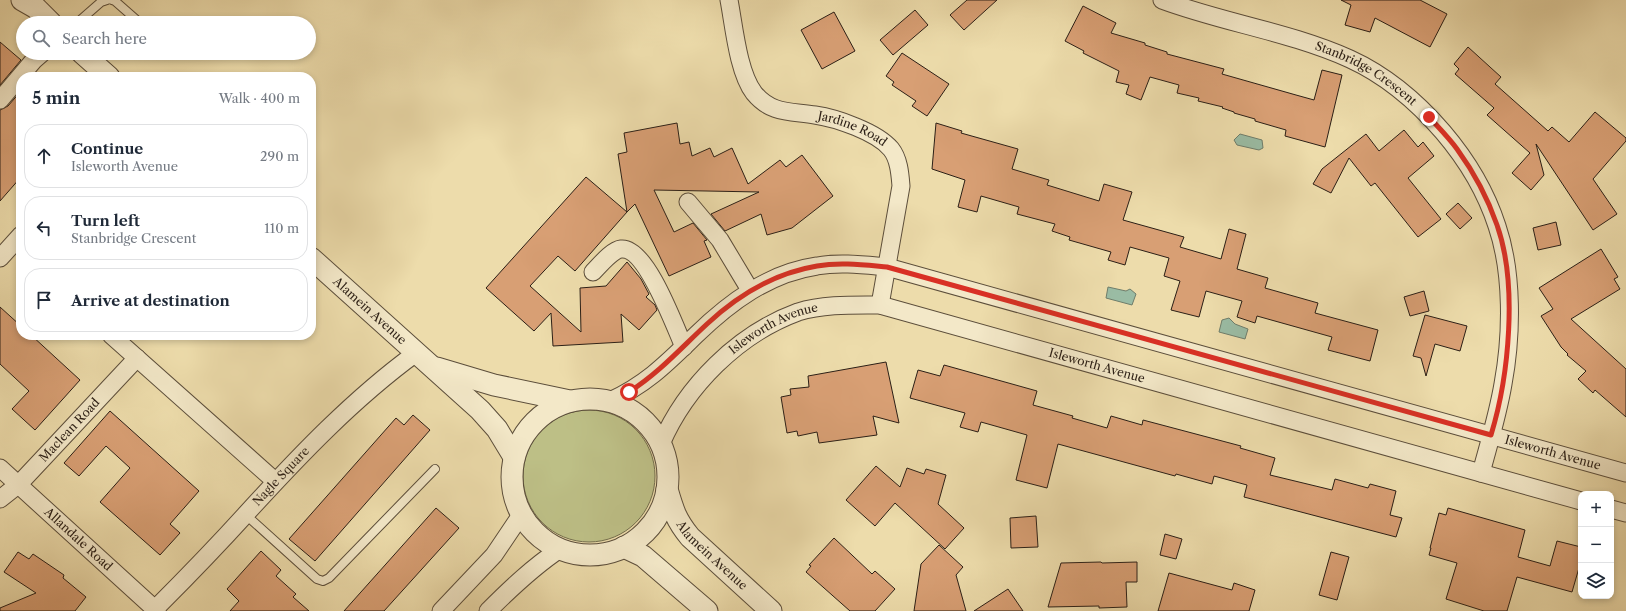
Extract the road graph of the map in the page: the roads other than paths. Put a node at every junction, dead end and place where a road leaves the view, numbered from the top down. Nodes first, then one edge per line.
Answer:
1 (107, 0) edge
2 (112, 0) edge
3 (729, 0) edge
4 (1162, 0) edge
5 (30, 3) edge
6 (44, 16) edge
7 (85, 16) edge
8 (132, 16) edge
9 (34, 60) edge
10 (90, 60) edge
11 (24, 72) edge
12 (103, 72) edge
13 (16, 81) edge
14 (0, 100) edge
15 (688, 202) dead end
16 (316, 263) edge
17 (887, 267) junction
18 (592, 272) dead end
19 (750, 290) junction
20 (880, 305) junction
21 (116, 340) edge
22 (684, 346) junction
23 (136, 358) junction
24 (422, 358) junction
25 (610, 401) junction
26 (570, 402) junction
27 (1491, 435) junction
28 (661, 444) junction
29 (514, 457) junction
30 (0, 468) edge
31 (434, 469) dead end
32 (1481, 472) junction
33 (1626, 473) edge
34 (275, 481) junction
35 (19, 484) junction
36 (667, 489) junction
37 (0, 499) edge
38 (1578, 499) edge
39 (1614, 510) edge
40 (1626, 513) edge
41 (246, 515) junction
42 (521, 515) junction
43 (624, 547) junction
44 (560, 549) junction
45 (156, 610) edge
46 (441, 611) edge
47 (488, 611) edge
48 (707, 611) edge
49 (771, 611) edge

1 - 7 lane
2 - 8 lane
3 - 17 street, Jardine Road
4 - 27 street, Stanbridge Crescent
5 - 6 street
9 - 11 street
10 - 12 street
13 - 14 street
15 - 19 street
16 - 24 street, Alamein Avenue
17 - 19 street, Isleworth Avenue
17 - 20 street, Jardine Road
17 - 27 street, Isleworth Avenue
18 - 22 street
19 - 22 street, Isleworth Avenue
20 - 28 street, Isleworth Avenue
20 - 32 street, Isleworth Avenue
21 - 23 street
22 - 25 street, Isleworth Avenue
23 - 34 street
23 - 35 street, Maclean Road
24 - 26 street, Alamein Avenue
24 - 29 street, Alamein Avenue
24 - 34 street, Nagle Square
25 - 26 street
25 - 28 street
26 - 29 street
27 - 32 street, Stanbridge Crescent
27 - 33 street, Isleworth Avenue
28 - 36 street
29 - 42 street
30 - 35 street, Allandale Road
31 - 41 lane
32 - 38 street, Isleworth Avenue
34 - 41 street, Nagle Square
35 - 37 street, Maclean Road
35 - 45 street, Allandale Road
36 - 43 street
36 - 49 street, Alamein Avenue
39 - 40 street
41 - 45 street, Nagle Square
42 - 44 street
42 - 46 street
43 - 44 street
43 - 48 street
44 - 47 street

